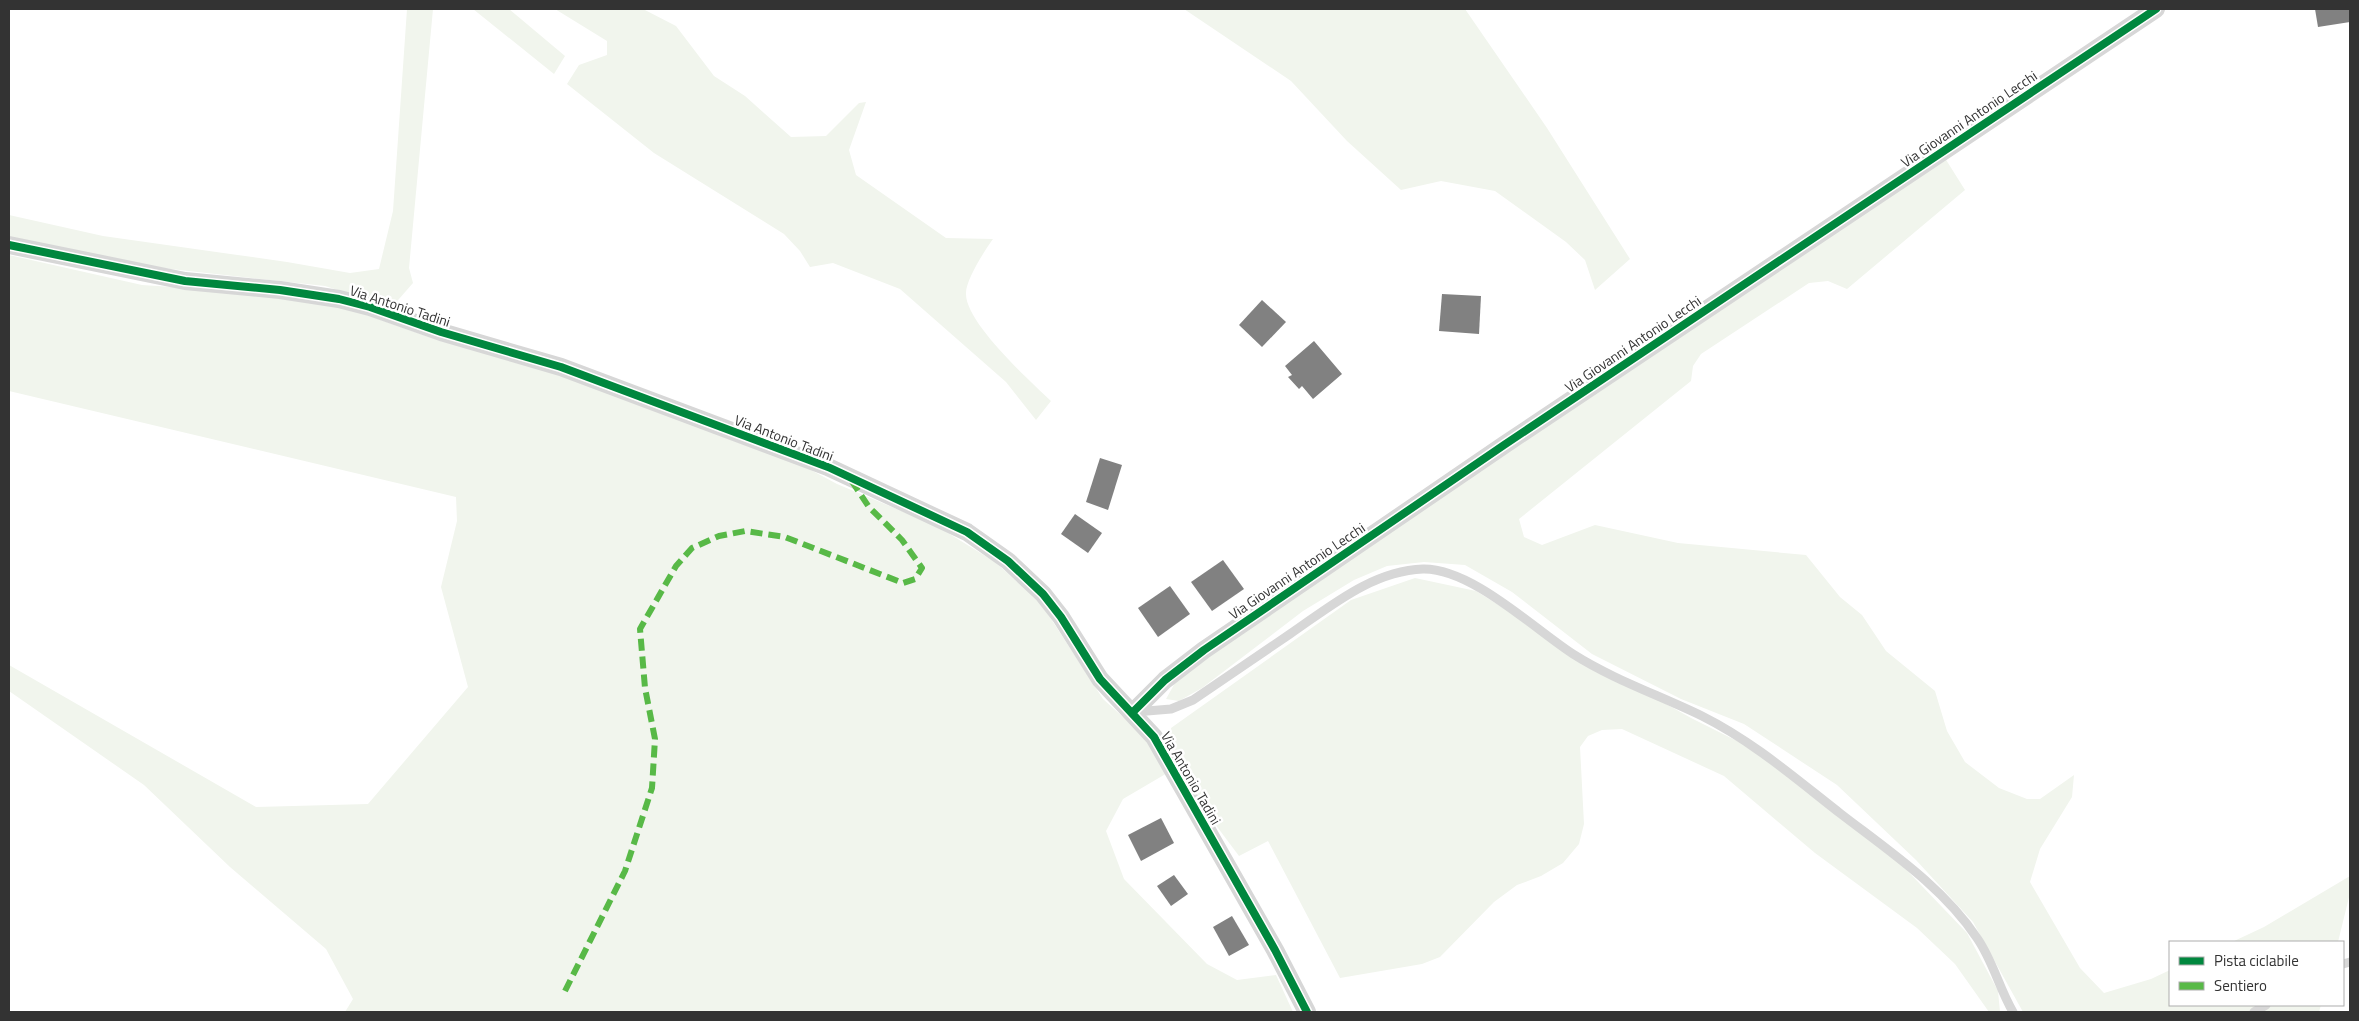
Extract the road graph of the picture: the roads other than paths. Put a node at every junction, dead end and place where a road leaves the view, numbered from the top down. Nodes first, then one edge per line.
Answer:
1 (2156, 9) edge
2 (9, 245) edge
3 (1132, 712) junction
4 (1307, 1012) edge
5 (2012, 1012) edge

1 - 3 street, Via Giovanni Antonio Lecchi
2 - 3 street, Via Antonio Tadini
3 - 4 street, Via Antonio Tadini
3 - 5 lane

